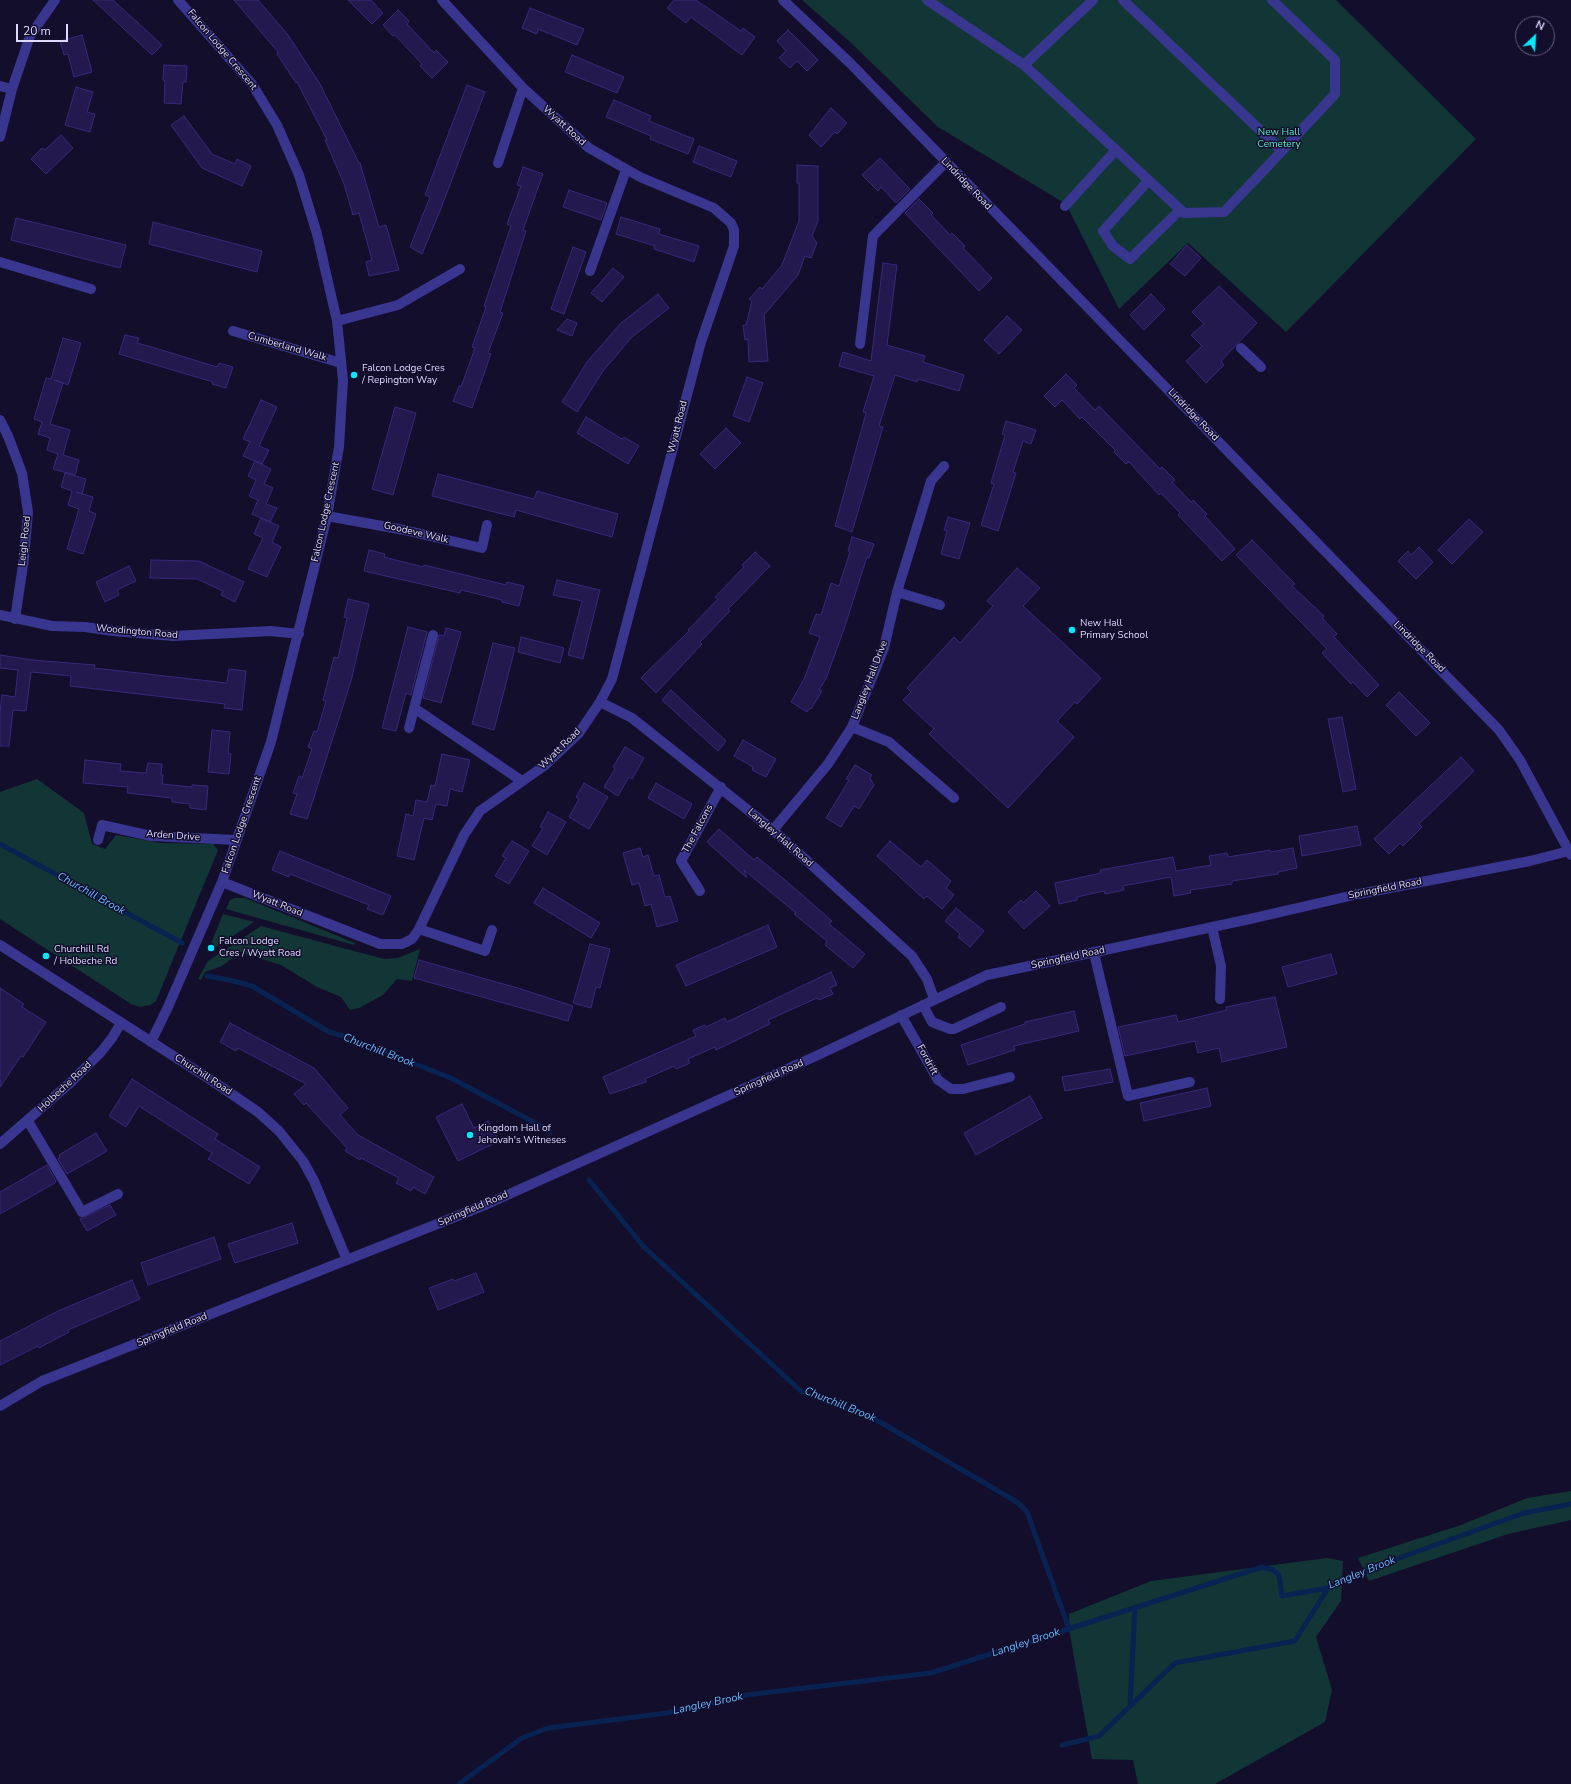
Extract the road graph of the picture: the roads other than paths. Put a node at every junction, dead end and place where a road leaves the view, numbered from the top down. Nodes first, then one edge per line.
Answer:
1 (55, 0) edge
2 (178, 0) edge
3 (442, 0) edge
4 (783, 0) edge
5 (927, 0) edge
6 (1093, 0) edge
7 (1123, 0) edge
8 (1272, 0) edge
9 (1024, 64) junction
10 (0, 86) edge
11 (523, 88) junction
12 (12, 89) junction
13 (0, 137) edge
14 (1116, 150) junction
15 (1282, 151) junction
16 (946, 162) junction
17 (498, 163) dead end
18 (626, 170) junction
19 (1148, 181) junction
20 (1065, 206) dead end
21 (1180, 210) junction
22 (0, 262) edge
23 (460, 269) dead end
24 (590, 271) dead end
25 (91, 289) dead end
26 (337, 321) junction
27 (233, 331) dead end
28 (860, 344) dead end
29 (1241, 348) dead end
30 (341, 363) junction
31 (1261, 368) dead end
32 (0, 420) edge
33 (944, 466) dead end
34 (327, 516) junction
35 (486, 525) dead end
36 (897, 592) junction
37 (940, 605) dead end
38 (0, 615) edge
39 (15, 619) junction
40 (299, 634) junction
41 (433, 635) dead end
42 (600, 702) junction
43 (414, 708) junction
44 (852, 726) junction
45 (409, 728) dead end
46 (522, 782) junction
47 (721, 787) junction
48 (954, 798) dead end
49 (773, 830) junction
50 (98, 840) dead end
51 (236, 840) junction
52 (1570, 853) edge
53 (222, 882) junction
54 (700, 891) dead end
55 (1212, 927) junction
56 (419, 930) junction
57 (492, 930) dead end
58 (0, 945) edge
59 (1094, 953) junction
60 (934, 999) junction
61 (1220, 999) dead end
62 (923, 1005) junction
63 (1001, 1007) dead end
64 (901, 1015) junction
65 (121, 1023) junction
66 (152, 1042) junction
67 (1010, 1077) dead end
68 (1190, 1082) dead end
69 (28, 1121) junction
70 (0, 1144) edge
71 (118, 1194) dead end
72 (347, 1260) junction
73 (0, 1406) edge

1 - 12 street
2 - 26 street, Falcon Lodge Crescent
3 - 11 street, Wyatt Road
4 - 16 street, Lindridge Road
5 - 9 street
6 - 9 street
7 - 15 street
8 - 15 street
9 - 14 street
10 - 12 street
11 - 17 street
11 - 18 street, Wyatt Road
12 - 13 street
14 - 19 street
14 - 20 street
15 - 21 street
16 - 28 street
16 - 52 street, Lindridge Road
18 - 24 street
18 - 42 street, Wyatt Road
19 - 21 street
19 - 21 street
22 - 25 street
23 - 26 street
26 - 30 street, Falcon Lodge Crescent
27 - 30 street, Cumberland Walk
29 - 31 street
30 - 34 street, Falcon Lodge Crescent
32 - 39 street, Leigh Road
33 - 36 street, Langley Hall Drive
34 - 35 street, Goodeve Walk
34 - 40 street, Falcon Lodge Crescent
36 - 37 street
36 - 44 street, Langley Hall Drive
38 - 39 street, Woodington Road
39 - 40 street, Woodington Road
40 - 51 street, Falcon Lodge Crescent
41 - 43 street
42 - 46 street, Wyatt Road
42 - 47 street, Langley Hall Road
43 - 45 street
43 - 46 street
44 - 48 street
44 - 49 street, Langley Hall Drive
46 - 56 street, Wyatt Road
47 - 49 street, Langley Hall Road
47 - 54 street, The Falcons
49 - 60 street, Langley Hall Road
50 - 51 street, Arden Drive
51 - 53 street, Falcon Lodge Crescent
52 - 55 street, Springfield Road
53 - 56 street, Wyatt Road
53 - 66 street, Falcon Lodge Crescent
55 - 59 street, Springfield Road
55 - 61 street
56 - 57 street
58 - 65 street, Churchill Road
59 - 60 street, Springfield Road
59 - 68 street
60 - 62 street, Springfield Road
62 - 63 street
62 - 64 street, Springfield Road
64 - 67 street, Fordrift
64 - 72 street, Springfield Road
65 - 66 street, Churchill Road
65 - 69 street, Holbeche Road
66 - 72 street, Churchill Road
69 - 70 street, Holbeche Road
69 - 71 street
72 - 73 street, Springfield Road

